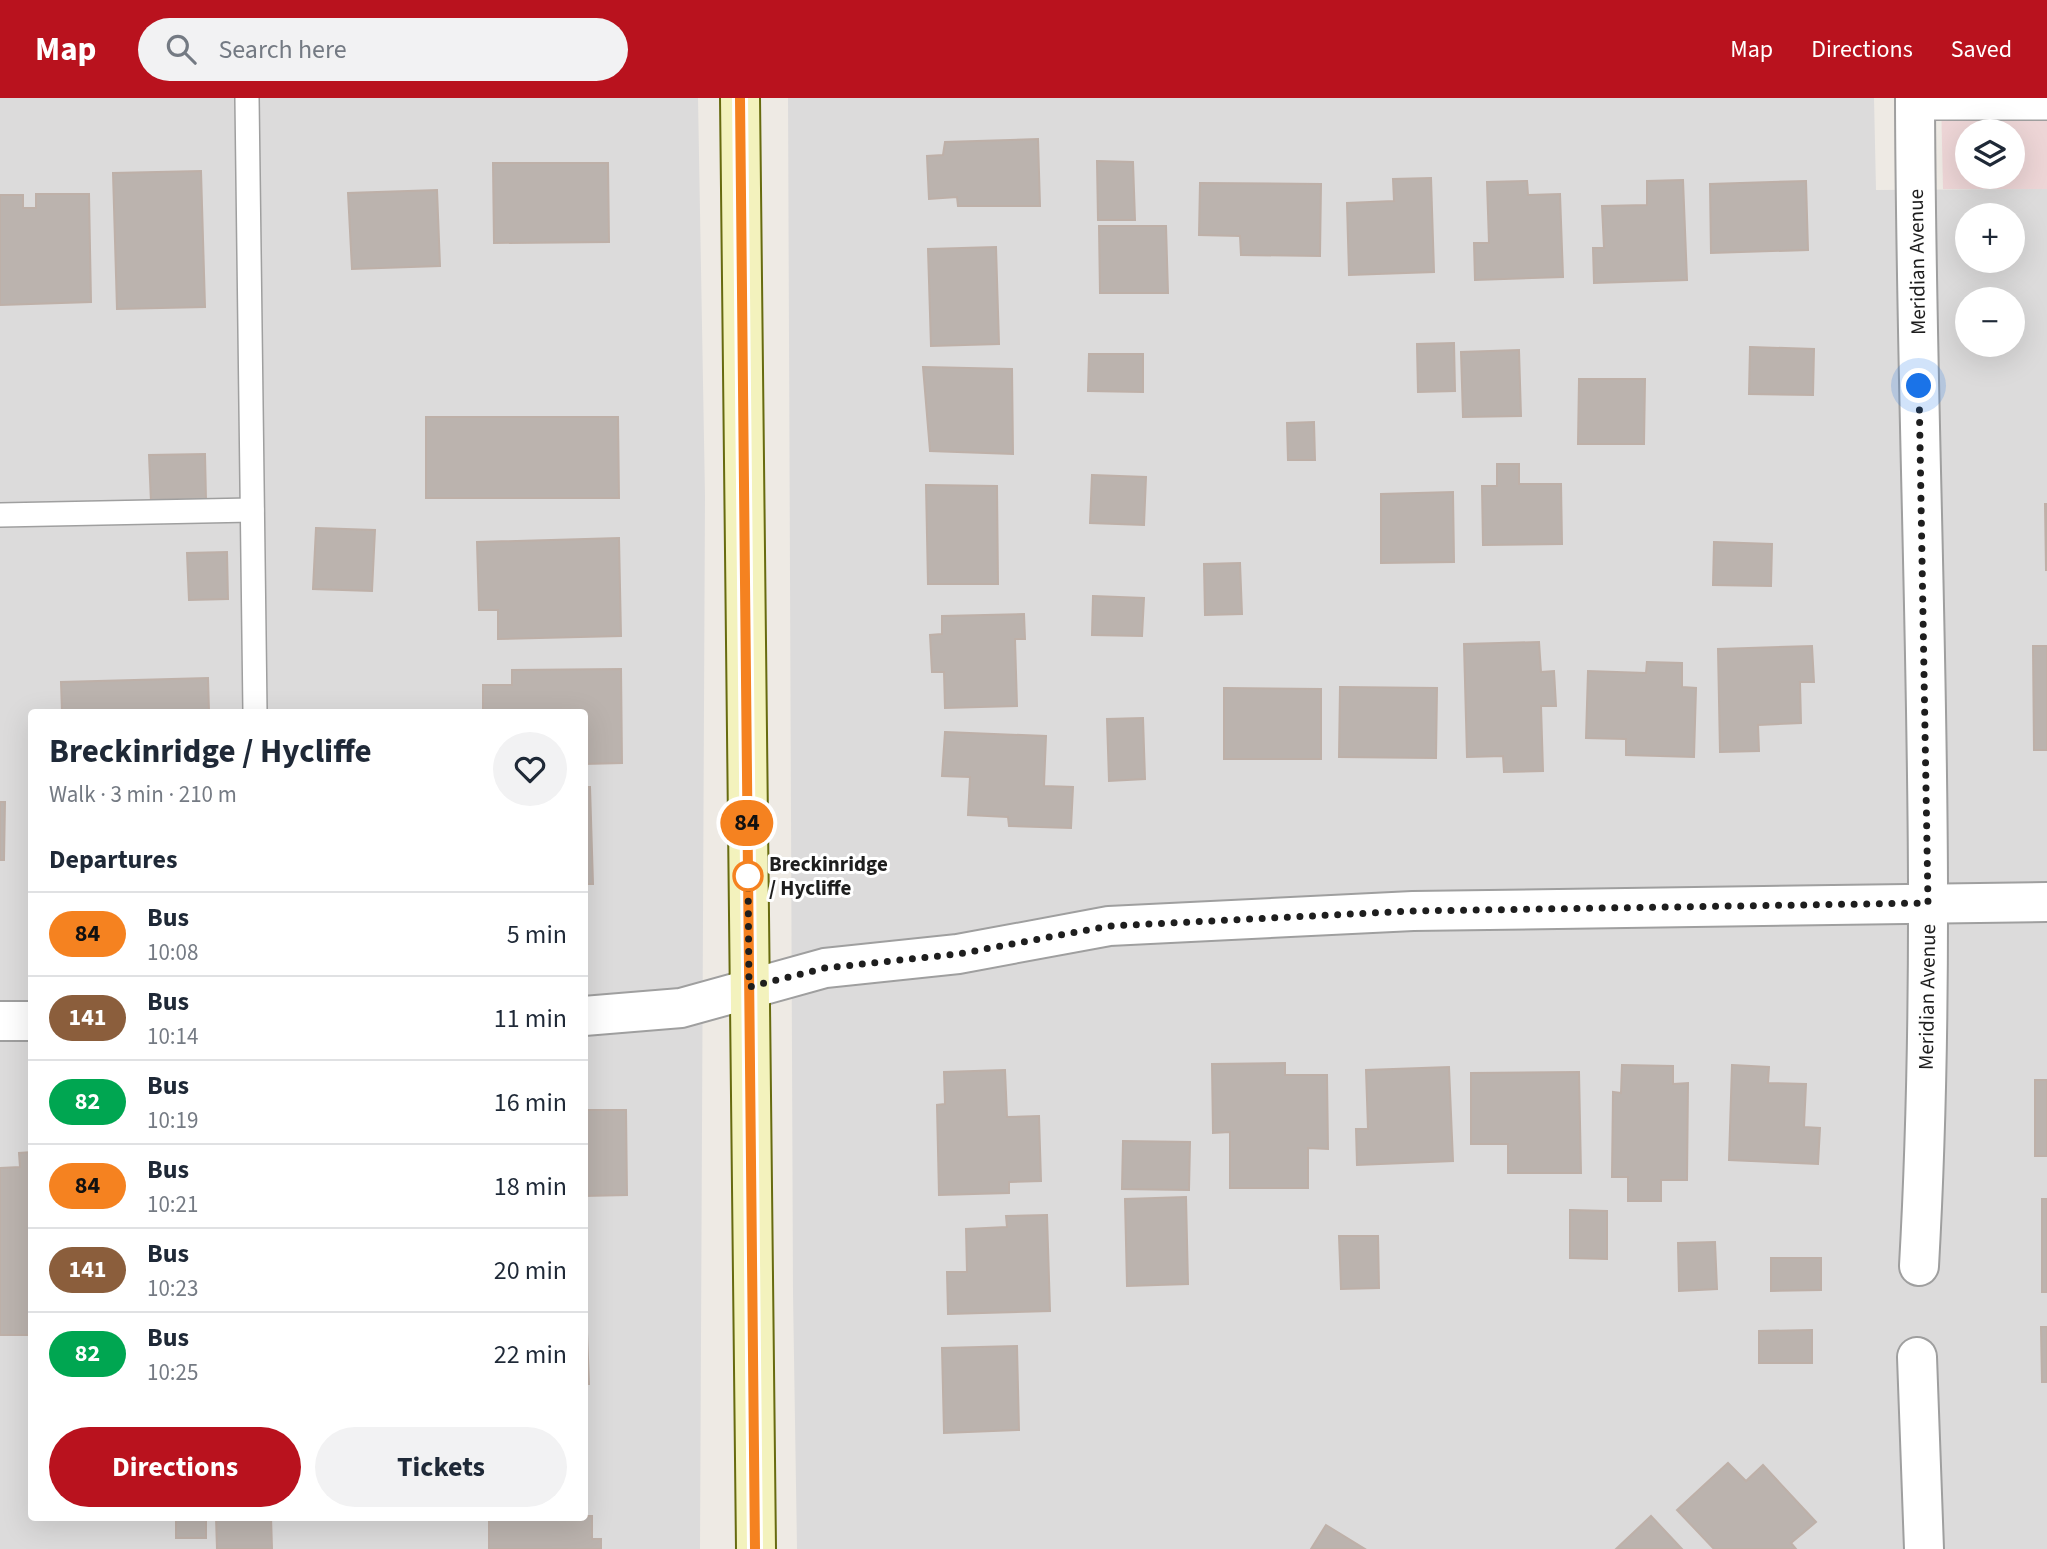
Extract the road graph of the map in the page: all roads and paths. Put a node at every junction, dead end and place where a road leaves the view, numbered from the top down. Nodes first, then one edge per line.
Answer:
1 (247, 98) edge
2 (740, 98) edge
3 (1915, 103) edge
4 (2046, 108) edge
5 (252, 510) junction
6 (0, 515) edge
7 (255, 709) edge
8 (2047, 902) edge
9 (1928, 903) junction
10 (749, 987) junction
11 (588, 1016) edge
12 (0, 1021) edge
13 (28, 1021) edge
14 (1919, 1266) dead end
15 (1917, 1357) dead end
16 (755, 1549) edge
17 (1924, 1549) edge

1 - 5 lane
2 - 10 main road
3 - 4 lane
3 - 9 street, Meridian Avenue
5 - 6 lane
5 - 7 lane
8 - 9 street
9 - 10 street
9 - 14 street, Meridian Avenue
10 - 11 street
10 - 16 main road
12 - 13 street
15 - 17 street

